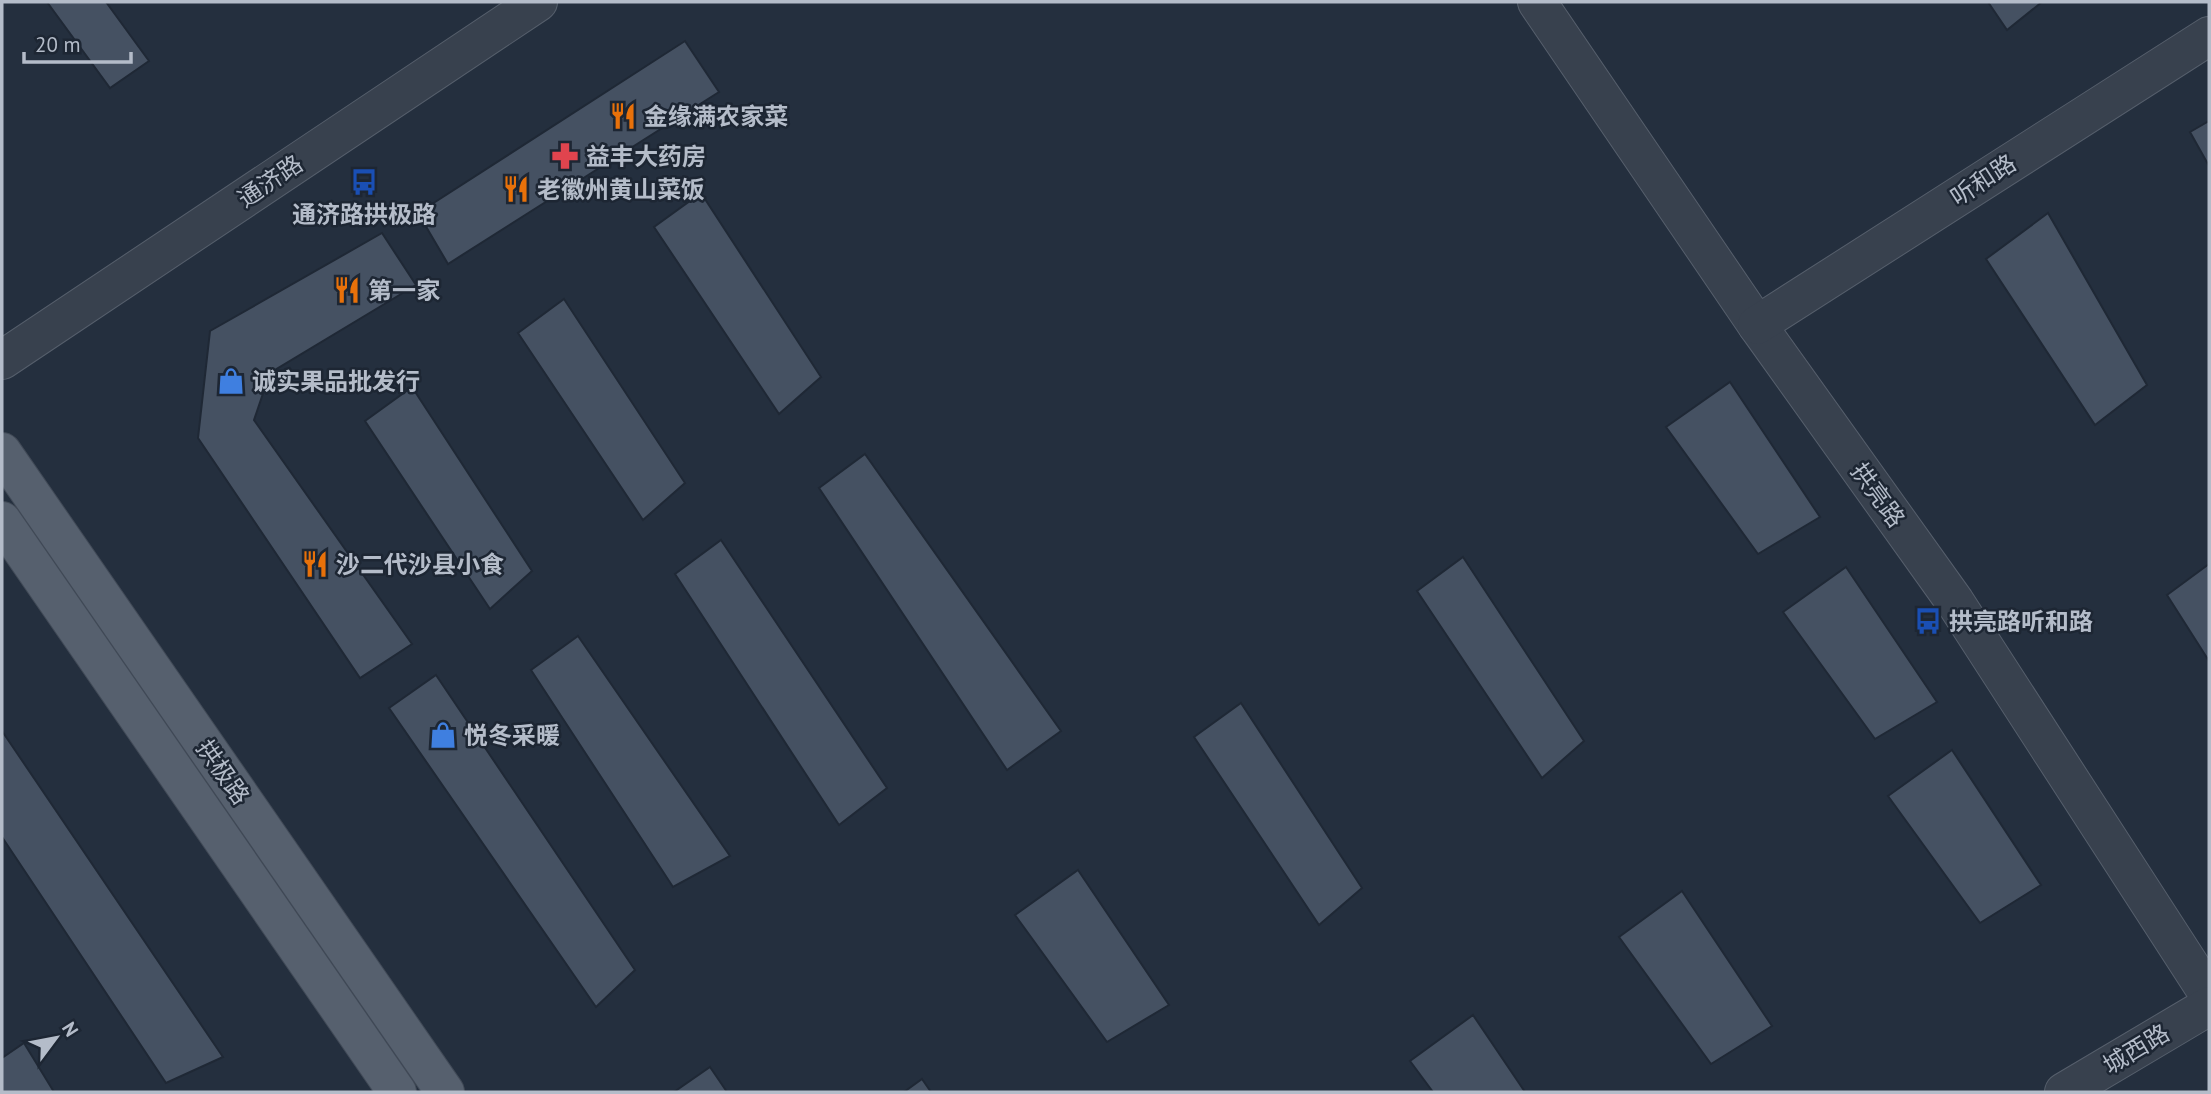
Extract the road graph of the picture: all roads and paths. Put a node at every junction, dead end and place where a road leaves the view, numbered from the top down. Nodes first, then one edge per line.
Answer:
1 (538, 2) edge
2 (1537, 2) edge
3 (2209, 36) edge
4 (1757, 325) junction
5 (2, 360) edge
6 (2, 452) edge
7 (2, 521) edge
8 (2209, 995) edge
9 (2209, 1006) edge
10 (397, 1092) edge
11 (445, 1092) edge
12 (2064, 1092) edge

1 - 5 street, 通济路
2 - 4 street, 拱亮路
3 - 4 street, 听和路
4 - 8 street, 拱亮路
6 - 11 main road, 拱极路
7 - 10 main road, 拱极路
9 - 12 street, 城西路

